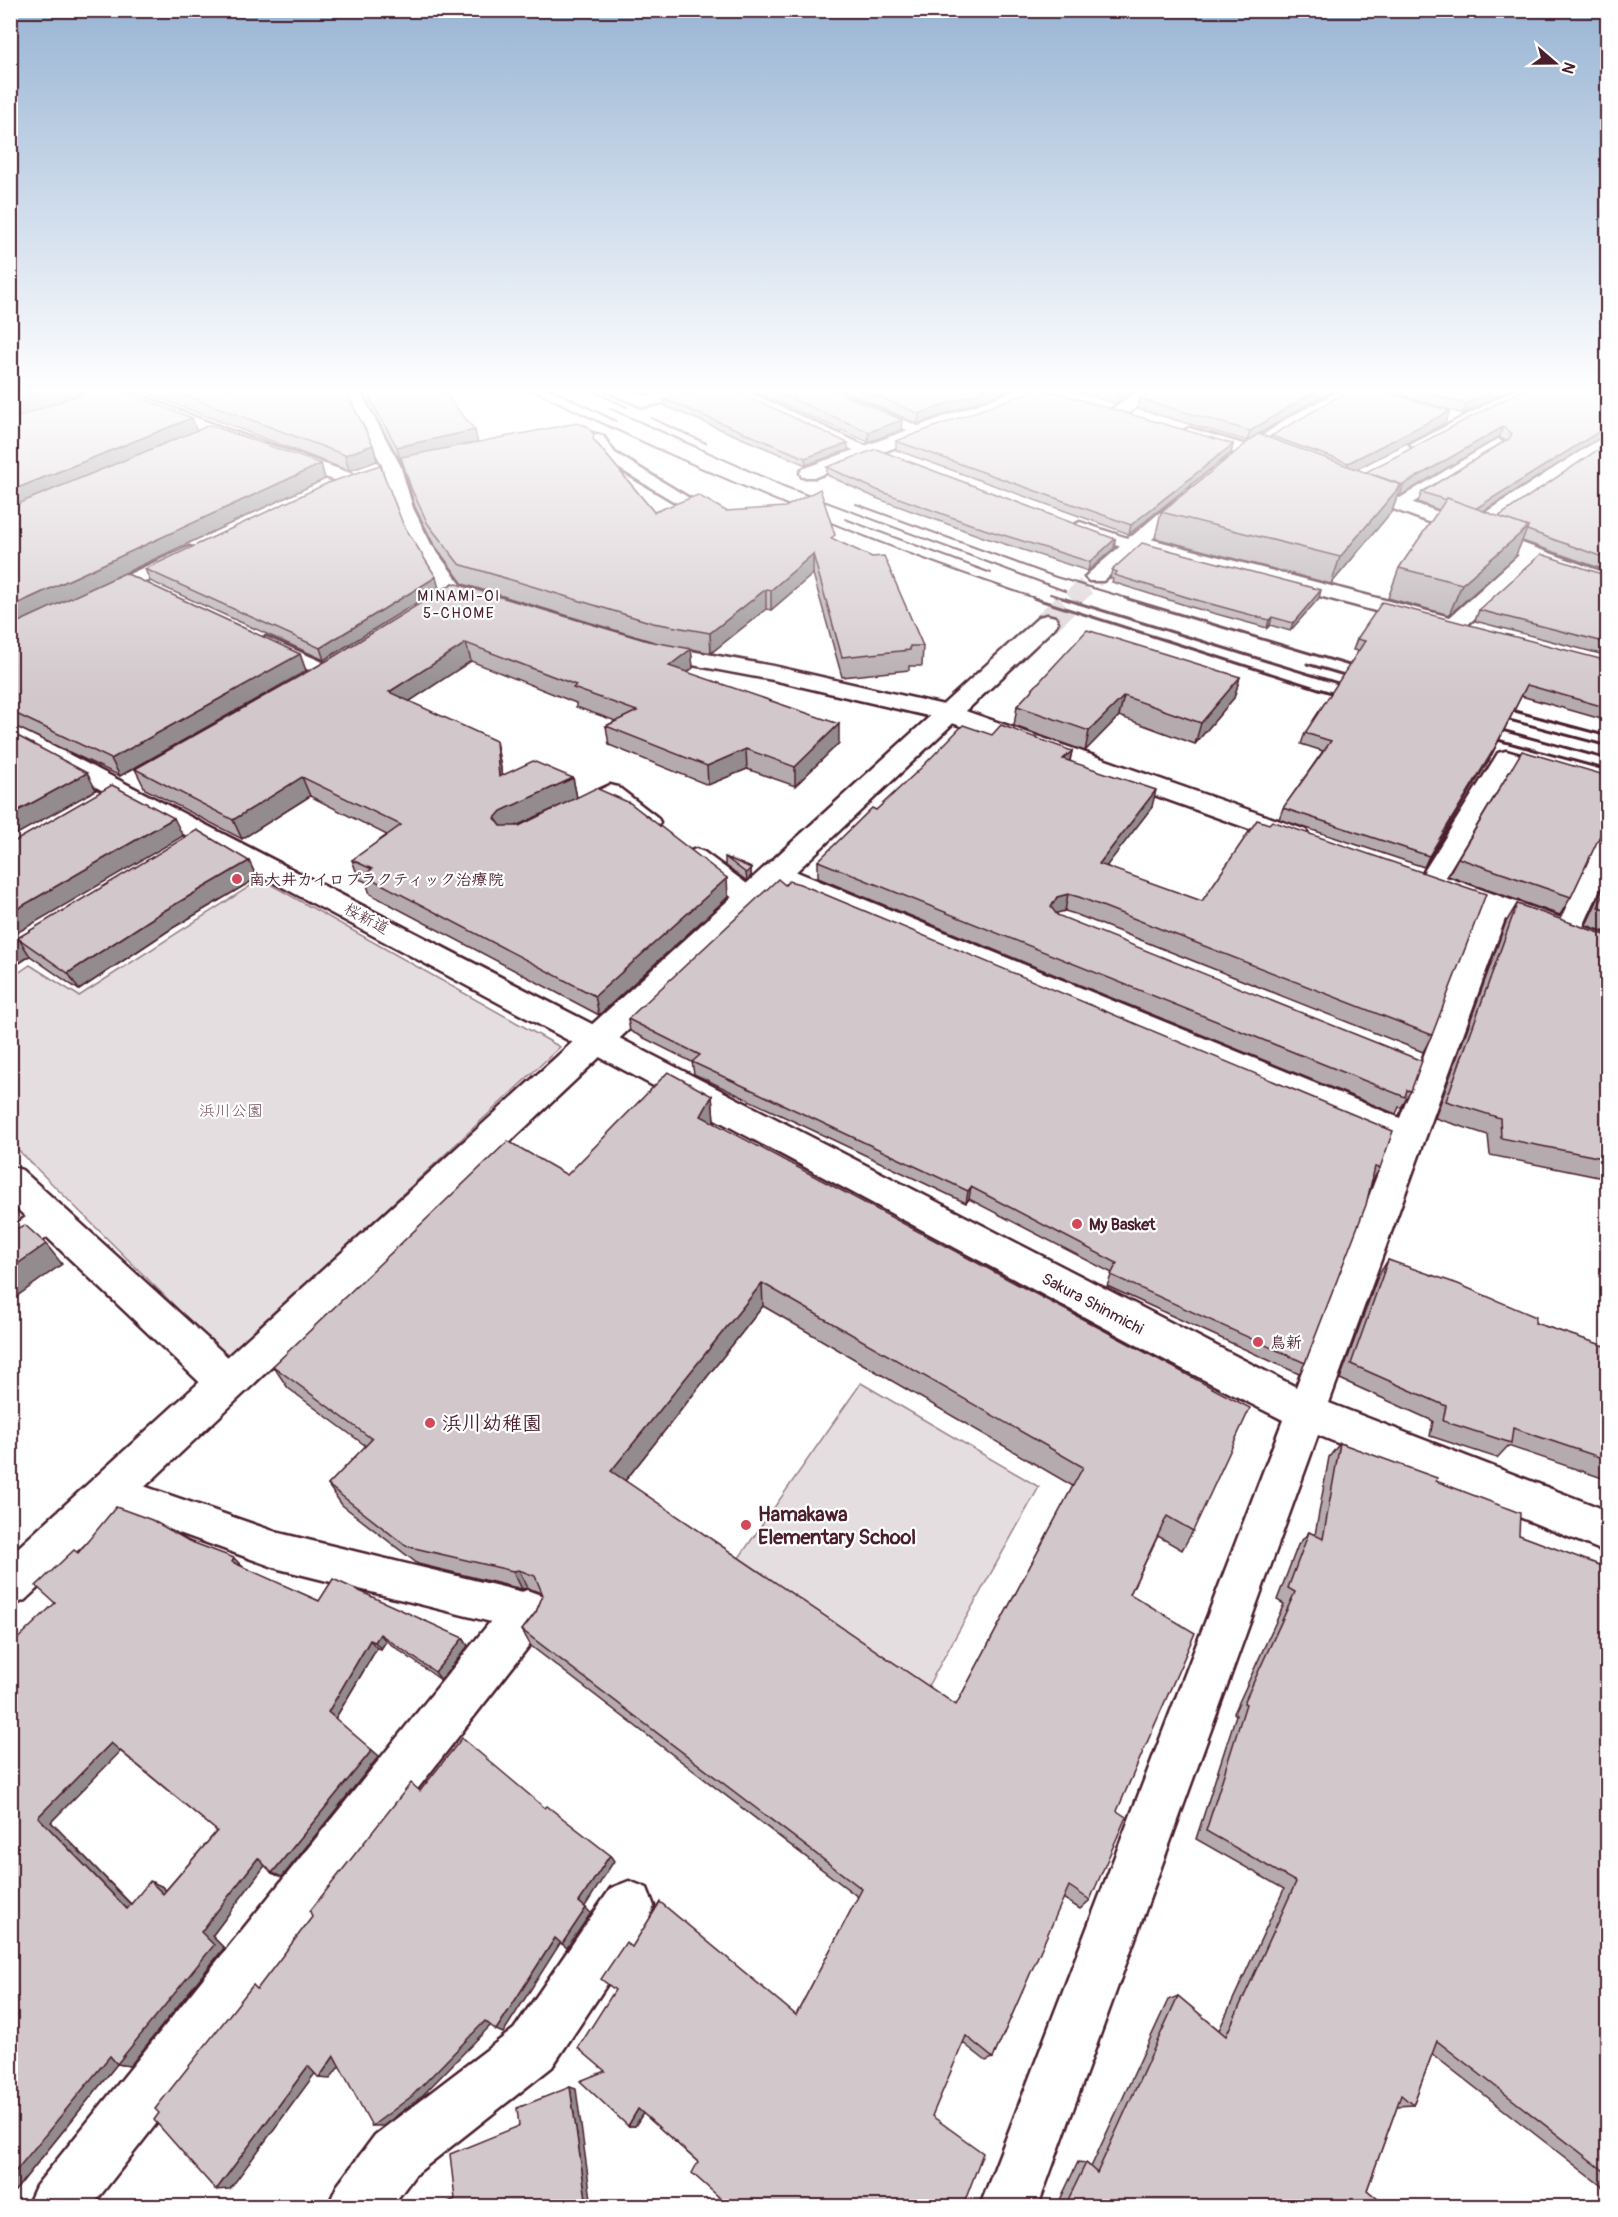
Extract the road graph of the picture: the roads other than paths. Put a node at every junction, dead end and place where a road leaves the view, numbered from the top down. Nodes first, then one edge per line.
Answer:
1 (400, 491) edge
2 (670, 491) edge
3 (1197, 491) edge
4 (1362, 491) edge
5 (1419, 491) edge
6 (1529, 491) edge
7 (686, 501) edge
8 (1398, 504) junction
9 (1063, 520) edge
10 (1471, 531) junction
11 (1132, 543) junction
12 (206, 544) edge
13 (1533, 554) junction
14 (1096, 577) tunnel mouth
15 (132, 580) junction
16 (1608, 581) edge
17 (154, 590) edge
18 (81, 604) edge
19 (509, 608) edge
20 (1047, 622) tunnel mouth
21 (1454, 626) junction
22 (1476, 631) edge
23 (251, 636) edge
24 (629, 645) edge
25 (327, 671) edge
26 (948, 713) junction
27 (10, 731) edge
28 (1608, 787) edge
29 (557, 818) edge
30 (1318, 844) edge
31 (1607, 848) edge
32 (775, 873) junction
33 (1419, 877) joint
34 (749, 898) junction
35 (1496, 905) junction
36 (1568, 931) junction
37 (1608, 946) edge
38 (595, 1041) junction
39 (1410, 1136) junction
40 (10, 1180) edge
41 (50, 1217) junction
42 (10, 1245) edge
43 (227, 1382) junction
44 (1306, 1412) junction
45 (109, 1491) junction
46 (1608, 1532) edge
47 (10, 1585) edge
48 (527, 1612) joint
49 (629, 1906) dead end
50 (56, 2206) edge
51 (357, 2206) edge
52 (1009, 2206) edge

1 - 19 street
2 - 7 lane
3 - 11 street
4 - 8 street
5 - 8 lane
6 - 10 street
8 - 10 street
9 - 11 lane
10 - 13 street
11 - 14 street
11 - 21 street
12 - 15 street
13 - 16 street
13 - 21 street
15 - 17 lane
15 - 18 street
20 - 26 street
21 - 22 street
23 - 25 lane
24 - 26 street
26 - 30 street
26 - 32 street
27 - 38 street, 桜新道
28 - 33 lane
29 - 34 lane
31 - 36 lane
32 - 34 street
32 - 39 street
33 - 35 street
34 - 38 street
35 - 36 street
35 - 39 street
36 - 37 street
38 - 43 street
38 - 44 street, Sakura Shinmichi
39 - 44 street
40 - 41 street
41 - 42 lane
41 - 43 street
43 - 45 street
44 - 46 street, Sakura Shinmichi
44 - 52 street
45 - 47 street
45 - 48 lane
48 - 50 street
49 - 51 street

